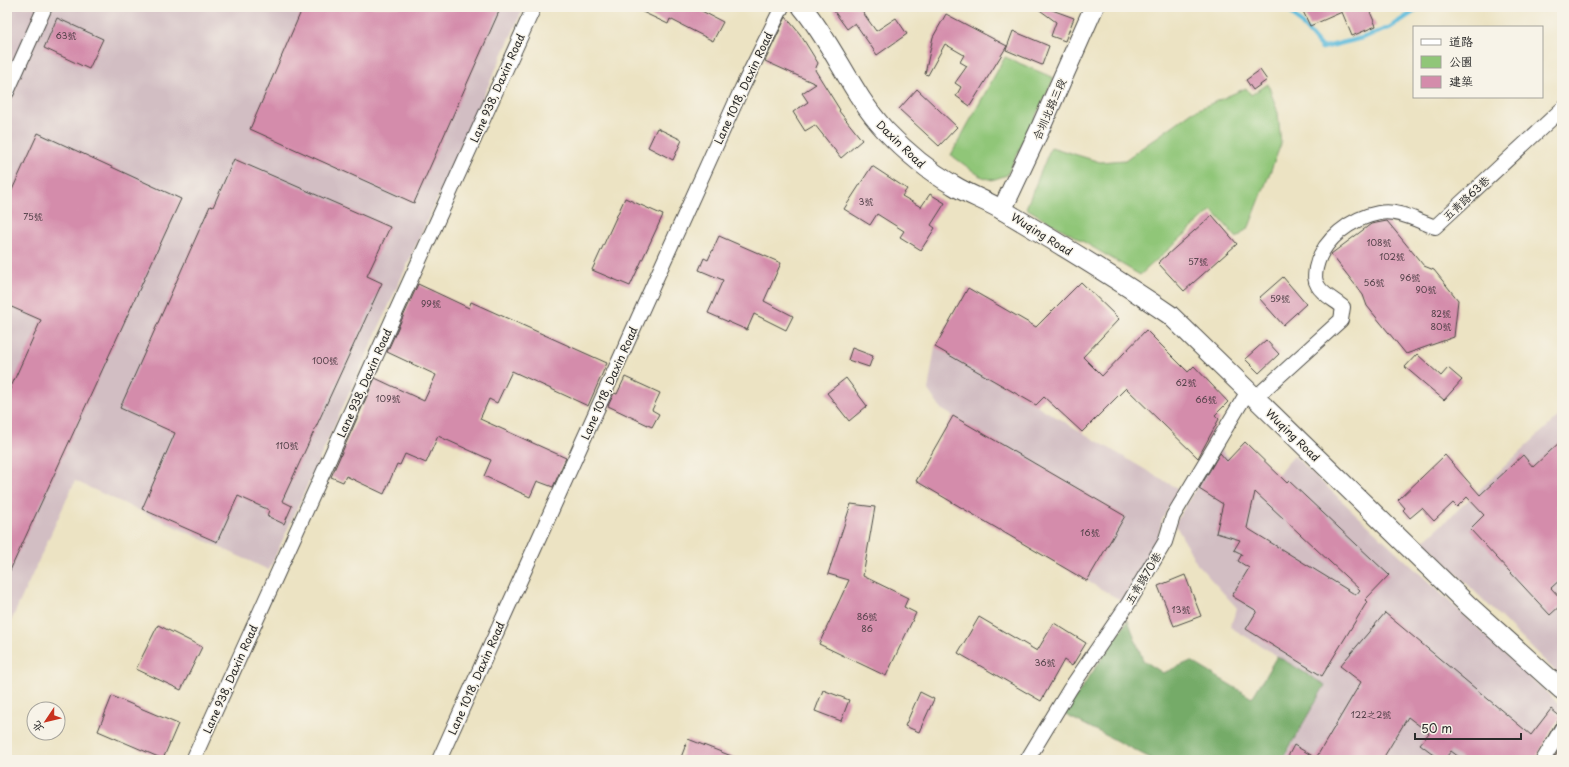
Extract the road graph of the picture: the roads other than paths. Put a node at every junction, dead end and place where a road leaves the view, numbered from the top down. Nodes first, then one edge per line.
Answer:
1 (45, 7) edge
2 (534, 7) edge
3 (782, 7) edge
4 (802, 7) edge
5 (1094, 7) edge
6 (7, 92) edge
7 (1562, 109) edge
8 (1002, 210) junction
9 (1252, 395) junction
10 (1562, 690) edge
11 (1562, 728) edge
12 (193, 760) edge
13 (439, 760) edge
14 (1027, 760) edge
15 (1543, 760) edge

1 - 6 street
2 - 12 street, Lane 938, Daxin Road
3 - 13 street, Lane 1018, Daxin Road
4 - 8 street, Daxin Road
5 - 8 street, 合圳北路三段
7 - 9 street, 五青路63巷
8 - 9 street, Wuqing Road
9 - 10 street, Wuqing Road
9 - 14 street, 五青路70巷
11 - 15 street

